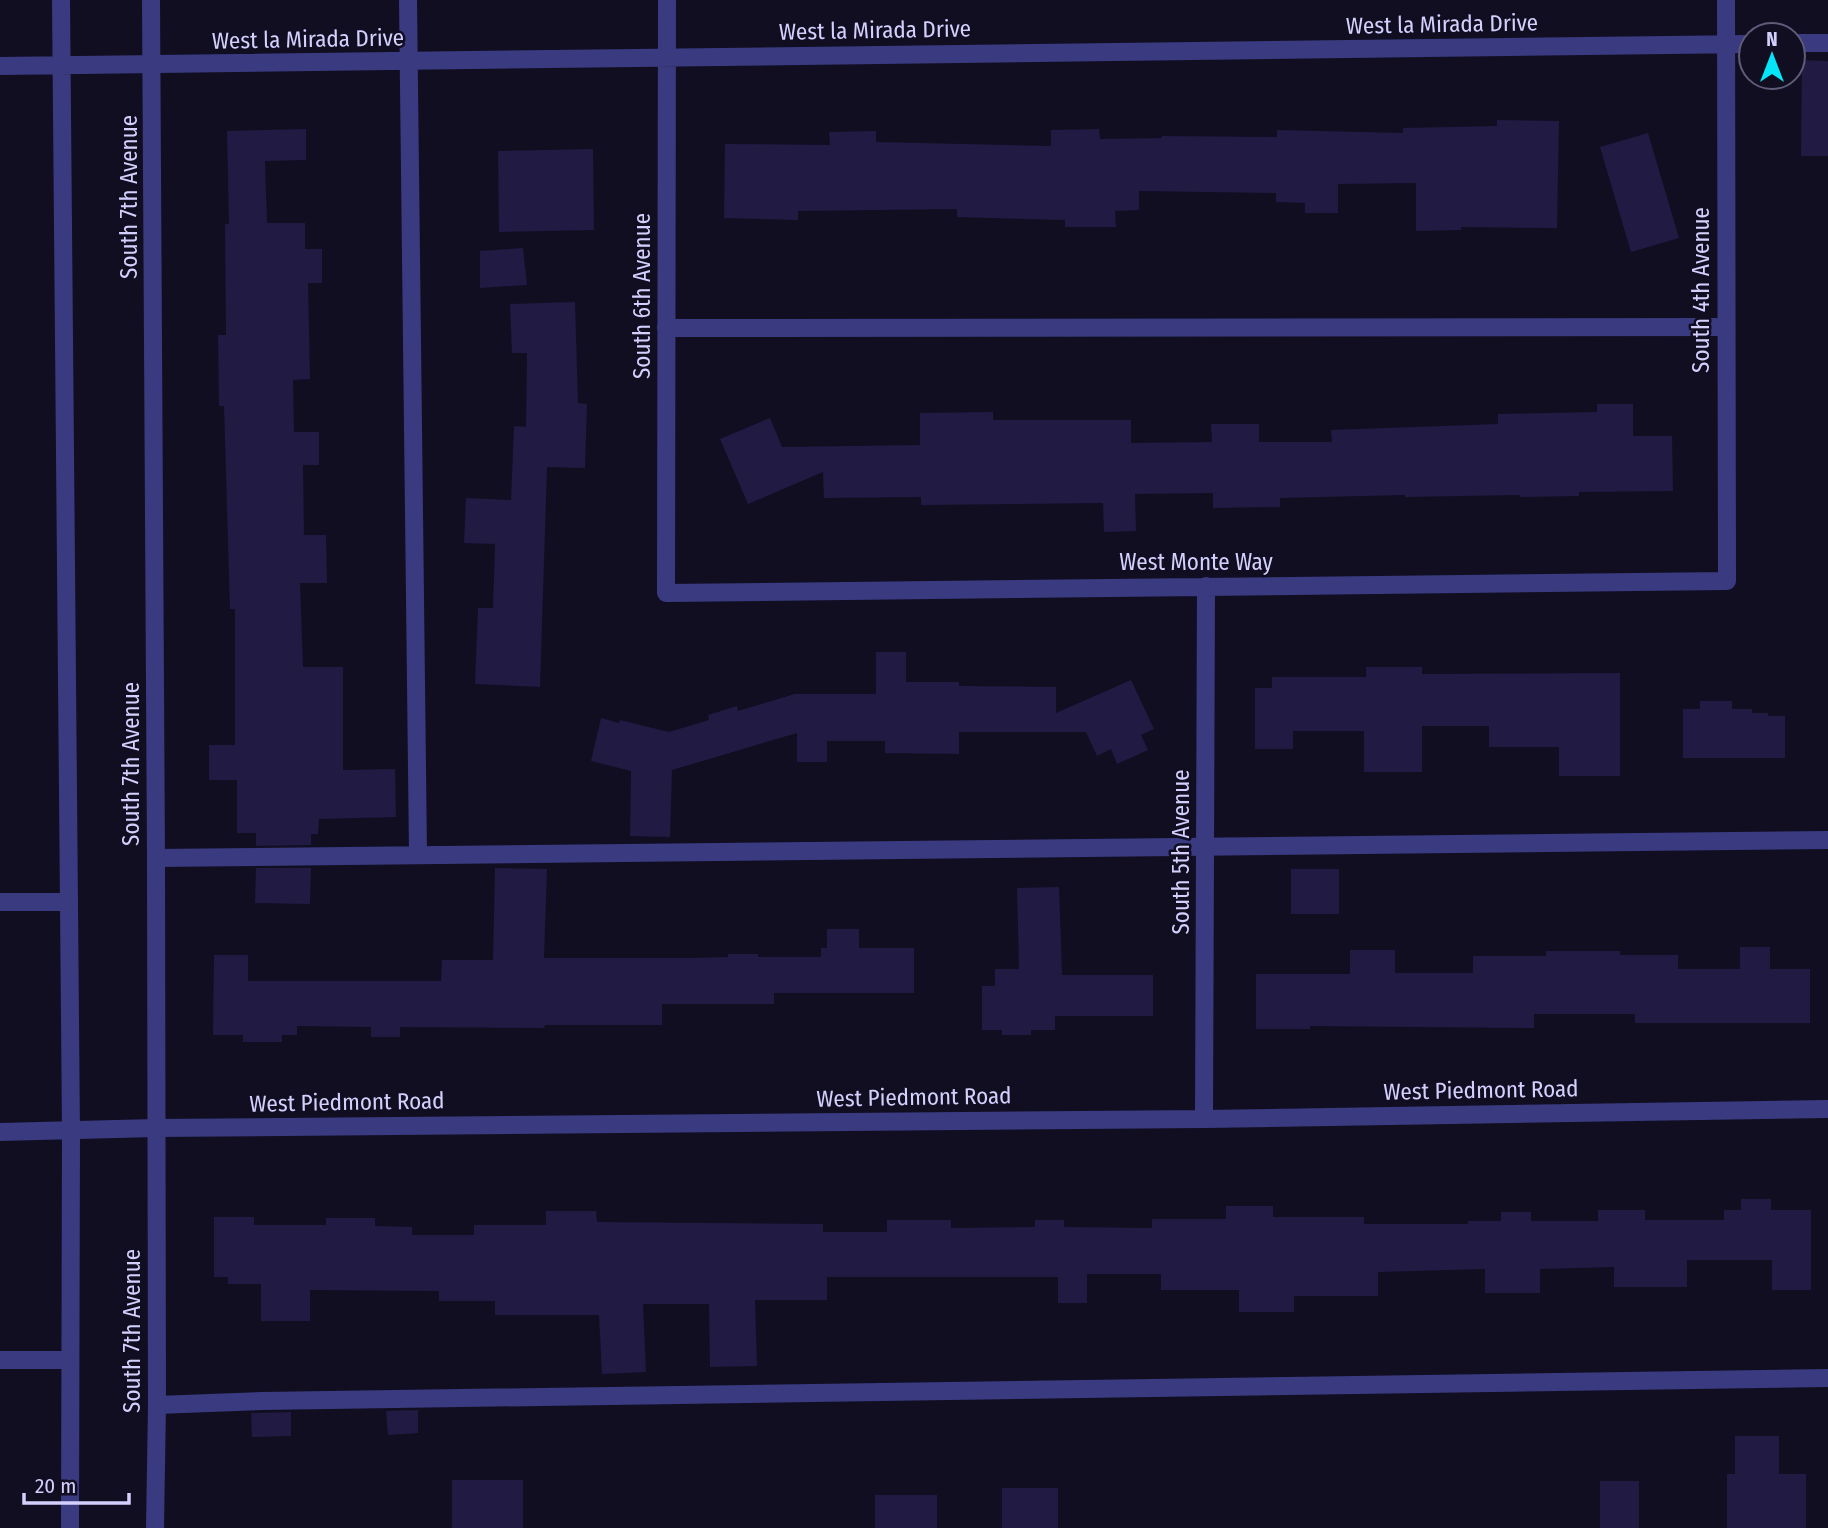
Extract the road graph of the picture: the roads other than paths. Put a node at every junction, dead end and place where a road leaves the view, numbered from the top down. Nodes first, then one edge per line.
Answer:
1 (61, 0) edge
2 (151, 0) edge
3 (408, 0) edge
4 (667, 0) edge
5 (1726, 0) edge
6 (1807, 43) edge
7 (1828, 43) edge
8 (1726, 45) junction
9 (1737, 45) edge
10 (667, 57) junction
11 (408, 62) junction
12 (62, 65) junction
13 (153, 65) junction
14 (0, 66) edge
15 (1725, 327) junction
16 (666, 328) junction
17 (1727, 581) joint
18 (1206, 586) junction
19 (666, 593) joint
20 (1828, 840) edge
21 (1205, 846) junction
22 (418, 854) junction
23 (156, 858) junction
24 (0, 902) edge
25 (69, 902) junction
26 (1828, 1109) edge
27 (1204, 1119) junction
28 (155, 1128) junction
29 (0, 1132) edge
30 (71, 1132) junction
31 (0, 1360) edge
32 (70, 1360) junction
33 (1828, 1378) edge
34 (157, 1405) junction
35 (70, 1528) edge
36 (155, 1528) edge

1 - 12 street
2 - 13 street, South 7th Avenue
3 - 11 street
4 - 10 street, South 6th Avenue
5 - 8 street, South 4th Avenue
6 - 7 street
8 - 9 street, West la Mirada Drive
8 - 10 street, West la Mirada Drive
8 - 15 street, South 4th Avenue
10 - 11 street, West la Mirada Drive
10 - 16 street, South 6th Avenue
11 - 13 street, West la Mirada Drive
11 - 22 street
12 - 13 street, West la Mirada Drive
12 - 14 street, West la Mirada Drive
12 - 25 street
13 - 23 street, South 7th Avenue
15 - 16 street
15 - 17 street, South 4th Avenue
16 - 19 street, South 6th Avenue
17 - 18 street, West Monte Way
18 - 19 street, West Monte Way
18 - 21 street, South 5th Avenue
20 - 21 street
21 - 22 street
21 - 27 street, South 5th Avenue
22 - 23 street
23 - 28 street, South 7th Avenue
24 - 25 street
25 - 30 street
26 - 27 street, West Piedmont Road
27 - 28 street, West Piedmont Road
28 - 30 street, West Piedmont Road
28 - 34 street, South 7th Avenue
29 - 30 street, West Piedmont Road
30 - 32 street
31 - 32 street
32 - 35 street
33 - 34 street
34 - 36 street, South 7th Avenue

